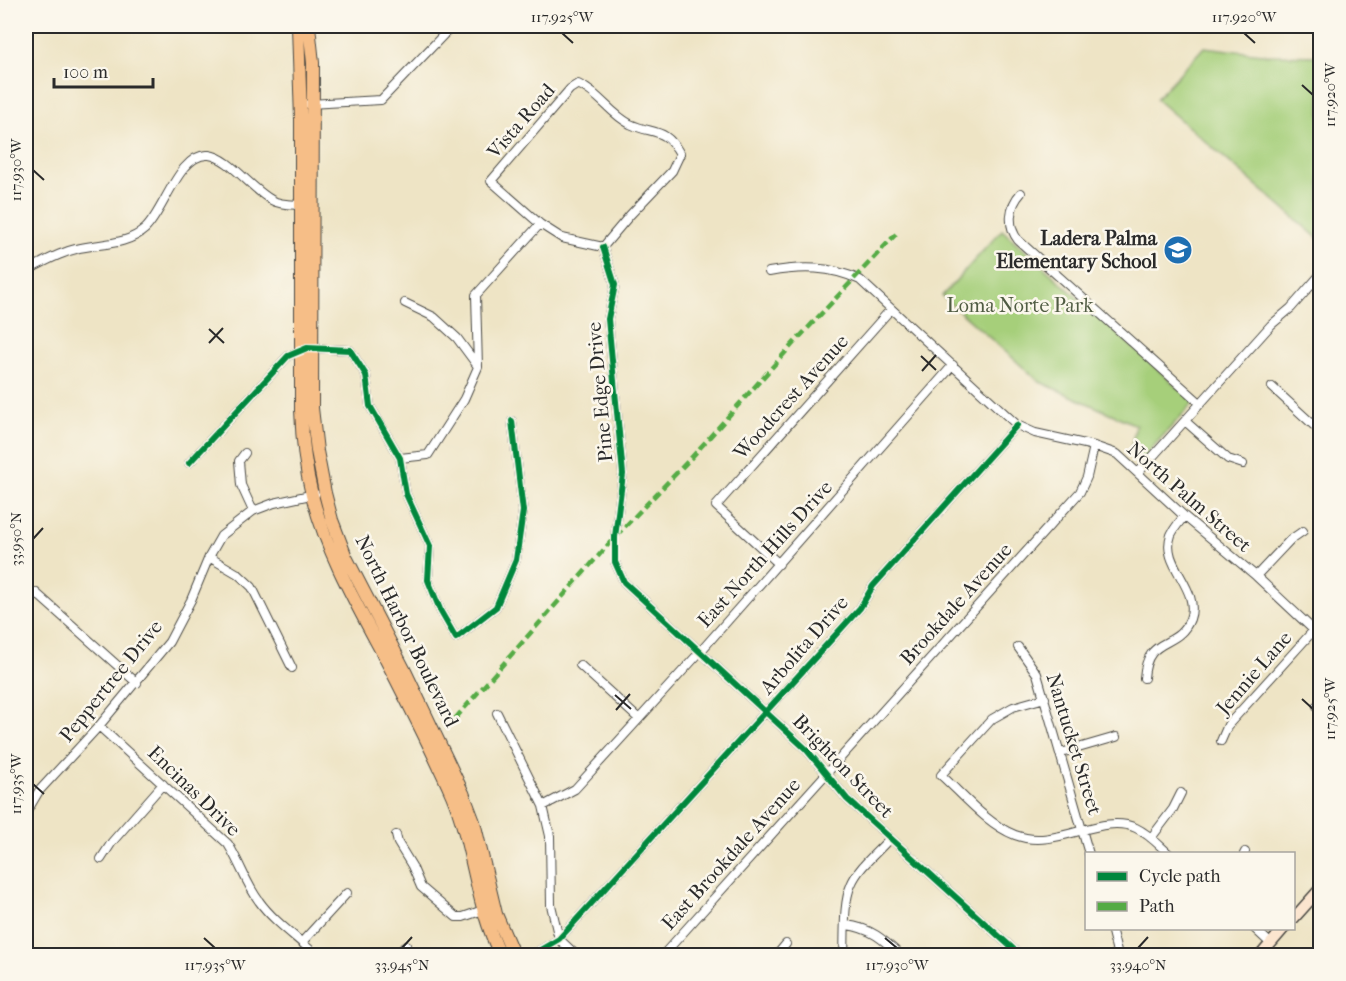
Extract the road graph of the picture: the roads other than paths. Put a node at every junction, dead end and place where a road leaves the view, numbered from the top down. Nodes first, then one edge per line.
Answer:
1 (298, 26) edge
2 (309, 26) edge
3 (452, 26) edge
4 (307, 104) junction
5 (1021, 193) dead end
6 (306, 205) junction
7 (540, 224) junction
8 (603, 247) junction
9 (26, 271) edge
10 (769, 272) dead end
11 (1320, 275) edge
12 (405, 303) dead end
13 (891, 309) junction
14 (307, 349) junction
15 (953, 365) junction
16 (478, 367) junction
17 (1272, 387) dead end
18 (1200, 404) junction
19 (512, 421) dead end
20 (1185, 421) junction
21 (1017, 425) junction
22 (1320, 431) edge
23 (1094, 446) junction
24 (245, 453) dead end
25 (400, 458) junction
26 (189, 463) dead end
27 (1243, 464) dead end
28 (1138, 473) junction
29 (325, 493) junction
30 (312, 495) junction
31 (253, 511) junction
32 (1185, 516) junction
33 (1303, 531) dead end
34 (615, 537) joint
35 (209, 557) junction
36 (779, 564) junction
37 (1256, 576) junction
38 (26, 602) edge
39 (1314, 630) junction
40 (1320, 636) edge
41 (1018, 647) dead end
42 (700, 652) junction
43 (580, 665) dead end
44 (292, 668) dead end
45 (1144, 678) dead end
46 (137, 683) junction
47 (1045, 698) junction
48 (1320, 702) edge
49 (1320, 709) edge
50 (766, 713) junction
51 (497, 714) dead end
52 (639, 719) junction
53 (99, 726) junction
54 (1116, 737) dead end
55 (1221, 741) dead end
56 (1060, 753) junction
57 (825, 774) junction
58 (163, 784) junction
59 (1181, 793) dead end
60 (543, 806) junction
61 (26, 813) edge
62 (1083, 831) junction
63 (396, 835) dead end
64 (890, 838) junction
65 (1151, 838) junction
66 (1088, 852) edge
67 (1167, 852) edge
68 (101, 859) dead end
69 (1320, 888) edge
70 (347, 893) dead end
71 (483, 910) junction
72 (1295, 916) edge
73 (846, 925) junction
74 (1112, 930) edge
75 (1256, 930) edge
76 (1282, 930) edge
77 (559, 939) junction
78 (302, 942) junction
79 (786, 944) dead end
80 (1270, 944) junction
81 (406, 945) dead end
82 (317, 956) edge
83 (397, 956) edge
84 (501, 956) edge
85 (514, 956) edge
86 (530, 956) edge
87 (578, 956) edge
88 (663, 956) edge
89 (776, 956) edge
90 (844, 956) edge
91 (901, 956) edge
92 (1021, 956) edge
93 (1118, 956) edge
94 (1260, 956) edge

1 - 4 main road, North Harbor Boulevard
2 - 4 main road, North Harbor Boulevard
3 - 4 street
4 - 6 main road, North Harbor Boulevard
5 - 18 street
6 - 9 street
6 - 14 main road, North Harbor Boulevard
7 - 8 street, Vista Road
7 - 8 street, Vista Road
7 - 16 street
8 - 34 street, Pine Edge Drive
10 - 13 street, North Palm Street
11 - 18 street
12 - 16 street
13 - 15 street, North Palm Street
13 - 36 street, Woodcrest Avenue
14 - 25 street
14 - 26 street
14 - 29 main road, North Harbor Boulevard
14 - 30 main road, North Harbor Boulevard
15 - 21 street, North Palm Street
15 - 36 street, East North Hills Drive
16 - 25 street
17 - 22 street
18 - 20 street
19 - 25 street
20 - 27 street
20 - 28 street
21 - 23 street, North Palm Street
21 - 50 street, Arbolita Drive
23 - 28 street, North Palm Street
23 - 57 street, Brookdale Avenue
24 - 31 street
28 - 32 street, North Palm Street
29 - 30 street, Peppertree Drive
29 - 85 main road, North Harbor Boulevard
30 - 31 street, Peppertree Drive
30 - 71 main road, North Harbor Boulevard
31 - 35 street, Peppertree Drive
32 - 37 street, North Palm Street
32 - 45 street
33 - 37 street
34 - 42 street, Brighton Street
35 - 44 street
35 - 46 street, Peppertree Drive
36 - 42 street, East North Hills Drive
37 - 39 street, North Palm Street
38 - 46 street
39 - 40 street, North Palm Street
39 - 55 street, Jennie Lane
41 - 47 street, Nantucket Street
42 - 50 street, Brighton Street
42 - 52 street, East North Hills Drive
43 - 52 street
46 - 53 street, Peppertree Drive
47 - 56 street, Nantucket Street
47 - 62 street
48 - 49 street
50 - 57 street, Brighton Street
50 - 77 street, Arbolita Drive
51 - 60 street
52 - 60 street, East North Hills Drive
53 - 58 street, Encinas Drive
53 - 61 street, Peppertree Drive
54 - 56 street
56 - 62 street, Nantucket Street
57 - 64 street, Brighton Street
57 - 88 street, East Brookdale Avenue
58 - 68 street
58 - 78 street, Encinas Drive
59 - 65 street
60 - 77 street
62 - 65 street
62 - 66 street, Nantucket Street
63 - 71 street
64 - 73 street
64 - 92 street, Brighton Street
65 - 67 street
69 - 72 street
70 - 78 street
71 - 84 main road, North Harbor Boulevard
73 - 90 street
73 - 91 street
74 - 93 street
75 - 80 street
76 - 80 street
77 - 86 street, Arbolita Drive
77 - 87 street
78 - 82 street, Encinas Drive
79 - 89 street
80 - 94 street
81 - 83 street

